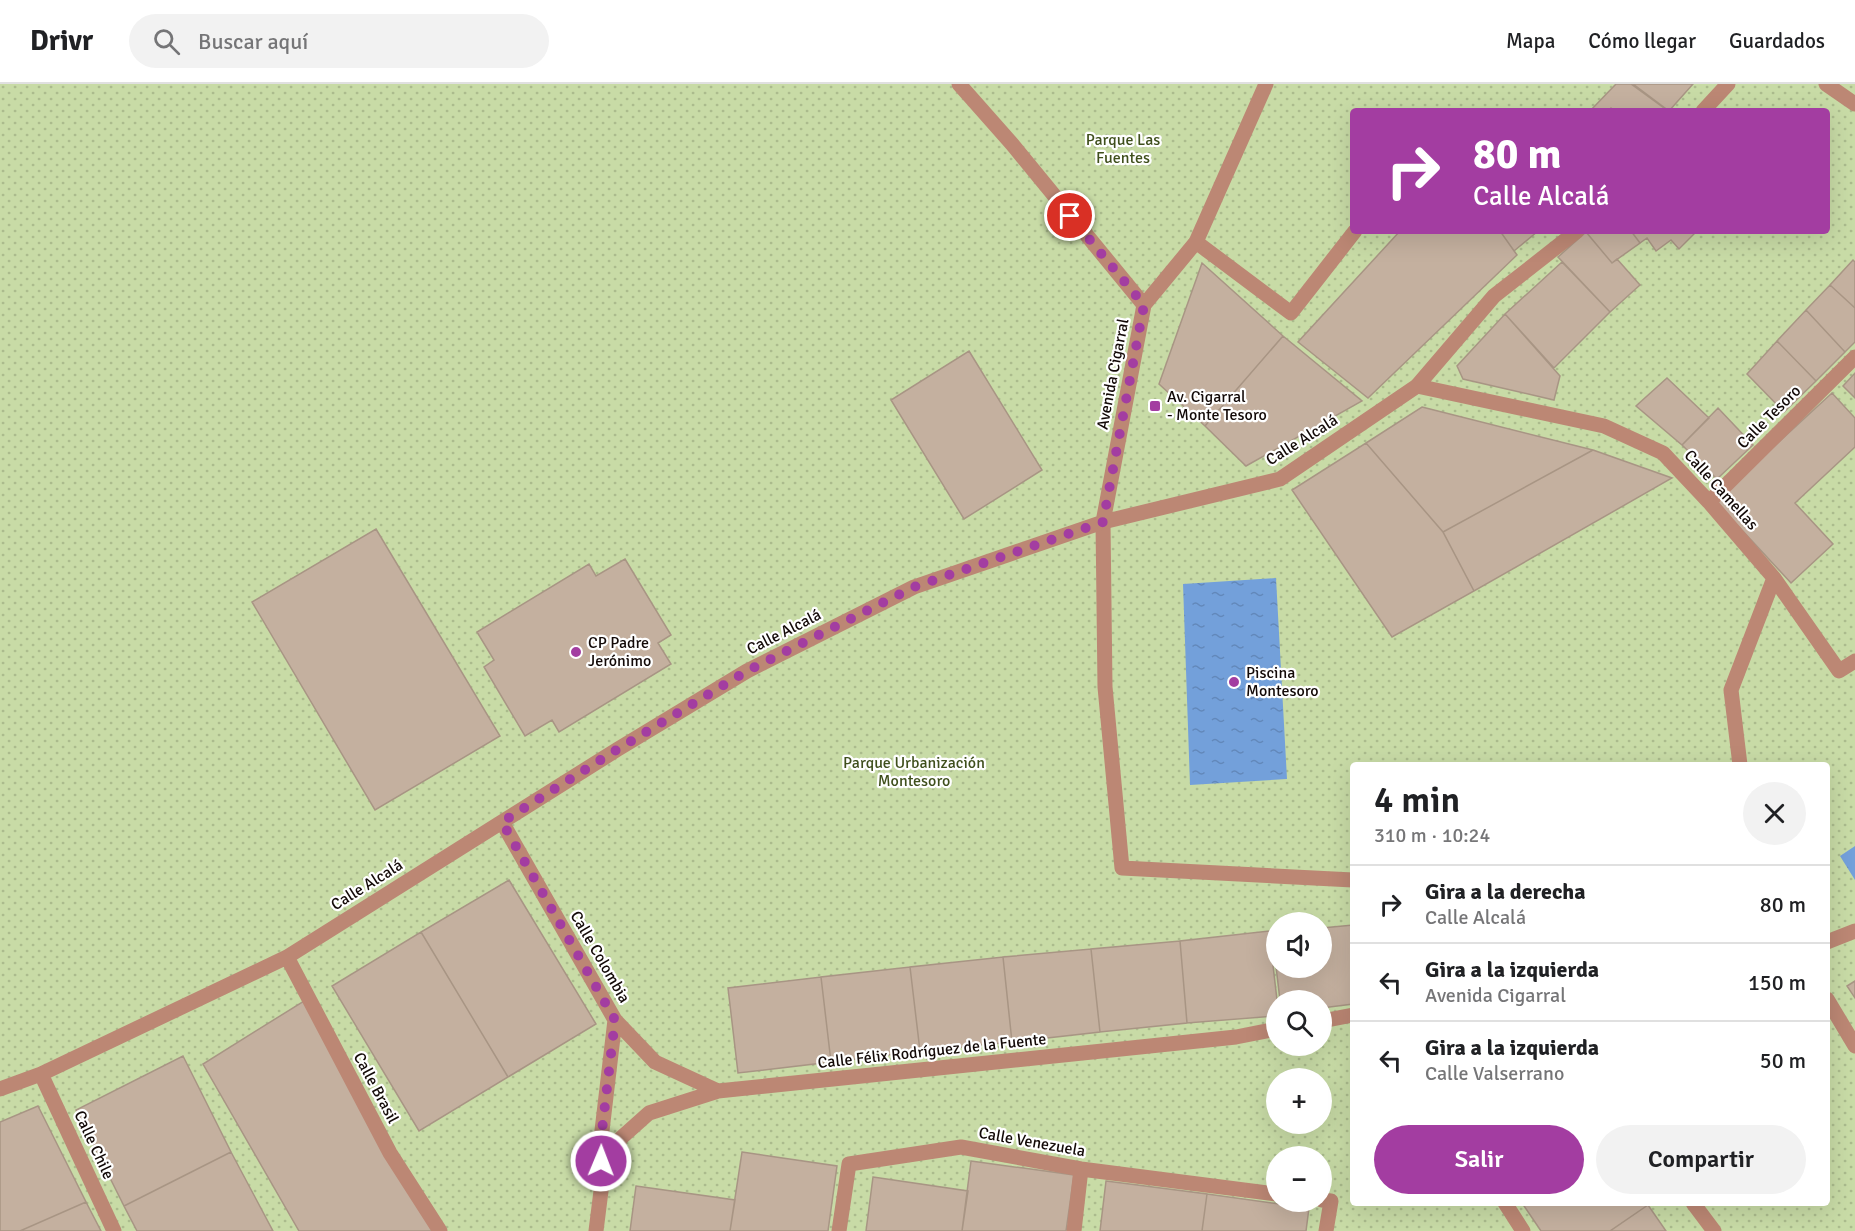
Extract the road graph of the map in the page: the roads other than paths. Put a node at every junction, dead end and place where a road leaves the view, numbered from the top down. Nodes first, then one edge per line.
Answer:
1 (959, 84) edge
2 (1266, 84) edge
3 (1728, 84) edge
4 (1826, 84) edge
5 (1855, 104) edge
6 (1706, 108) edge
7 (1354, 234) edge
8 (1573, 234) edge
9 (1196, 242) junction
10 (1144, 305) junction
11 (1855, 357) edge
12 (1417, 386) junction
13 (1709, 502) junction
14 (1103, 522) junction
15 (1774, 578) junction
16 (1855, 661) edge
17 (1740, 762) edge
18 (502, 822) junction
19 (1350, 880) edge
20 (1855, 931) edge
21 (1830, 941) edge
22 (287, 957) junction
23 (1830, 1004) edge
24 (1350, 1016) edge
25 (1332, 1019) edge
26 (615, 1020) junction
27 (1266, 1031) edge
28 (1855, 1046) edge
29 (41, 1074) junction
30 (0, 1089) edge
31 (718, 1091) junction
32 (1081, 1169) junction
33 (602, 1183) junction
34 (1266, 1193) edge
35 (1507, 1206) edge
36 (1696, 1206) edge
37 (1329, 1212) edge
38 (114, 1231) edge
39 (440, 1231) edge
40 (596, 1231) edge
41 (839, 1231) edge
42 (1074, 1231) edge
43 (1326, 1231) edge
44 (1523, 1231) edge
45 (1714, 1231) edge

1 - 10 street
2 - 9 street, Avenida Cigarral
3 - 6 street
4 - 5 street
7 - 9 street
8 - 12 street, Calle Alcalá
9 - 10 street, Avenida Cigarral
10 - 14 street, Avenida Cigarral
11 - 13 street, Calle Tesoro
12 - 13 street, Calle Camellas
12 - 14 street, Calle Alcalá
13 - 15 street, Calle Camellas
14 - 18 street, Calle Alcalá
14 - 19 street, Avenida Cigarral
15 - 16 street, Calle Camellas
15 - 17 street
18 - 22 street, Calle Alcalá
18 - 26 street, Calle Colombia
20 - 21 street
22 - 29 street, Calle Alcalá
22 - 39 street, Calle Brasil
23 - 28 street
24 - 25 street
26 - 31 street
26 - 33 street, Calle Colombia
27 - 31 street, Calle Félix Rodríguez de la Fuente
29 - 30 street, Calle Alcalá
29 - 38 street, Calle Chile
31 - 33 street, Calle Félix Rodríguez de la Fuente
32 - 34 street, Calle Venezuela
32 - 41 street, Calle Venezuela
32 - 42 street
33 - 40 street, Calle Colombia
35 - 44 street
36 - 45 street
37 - 43 street

